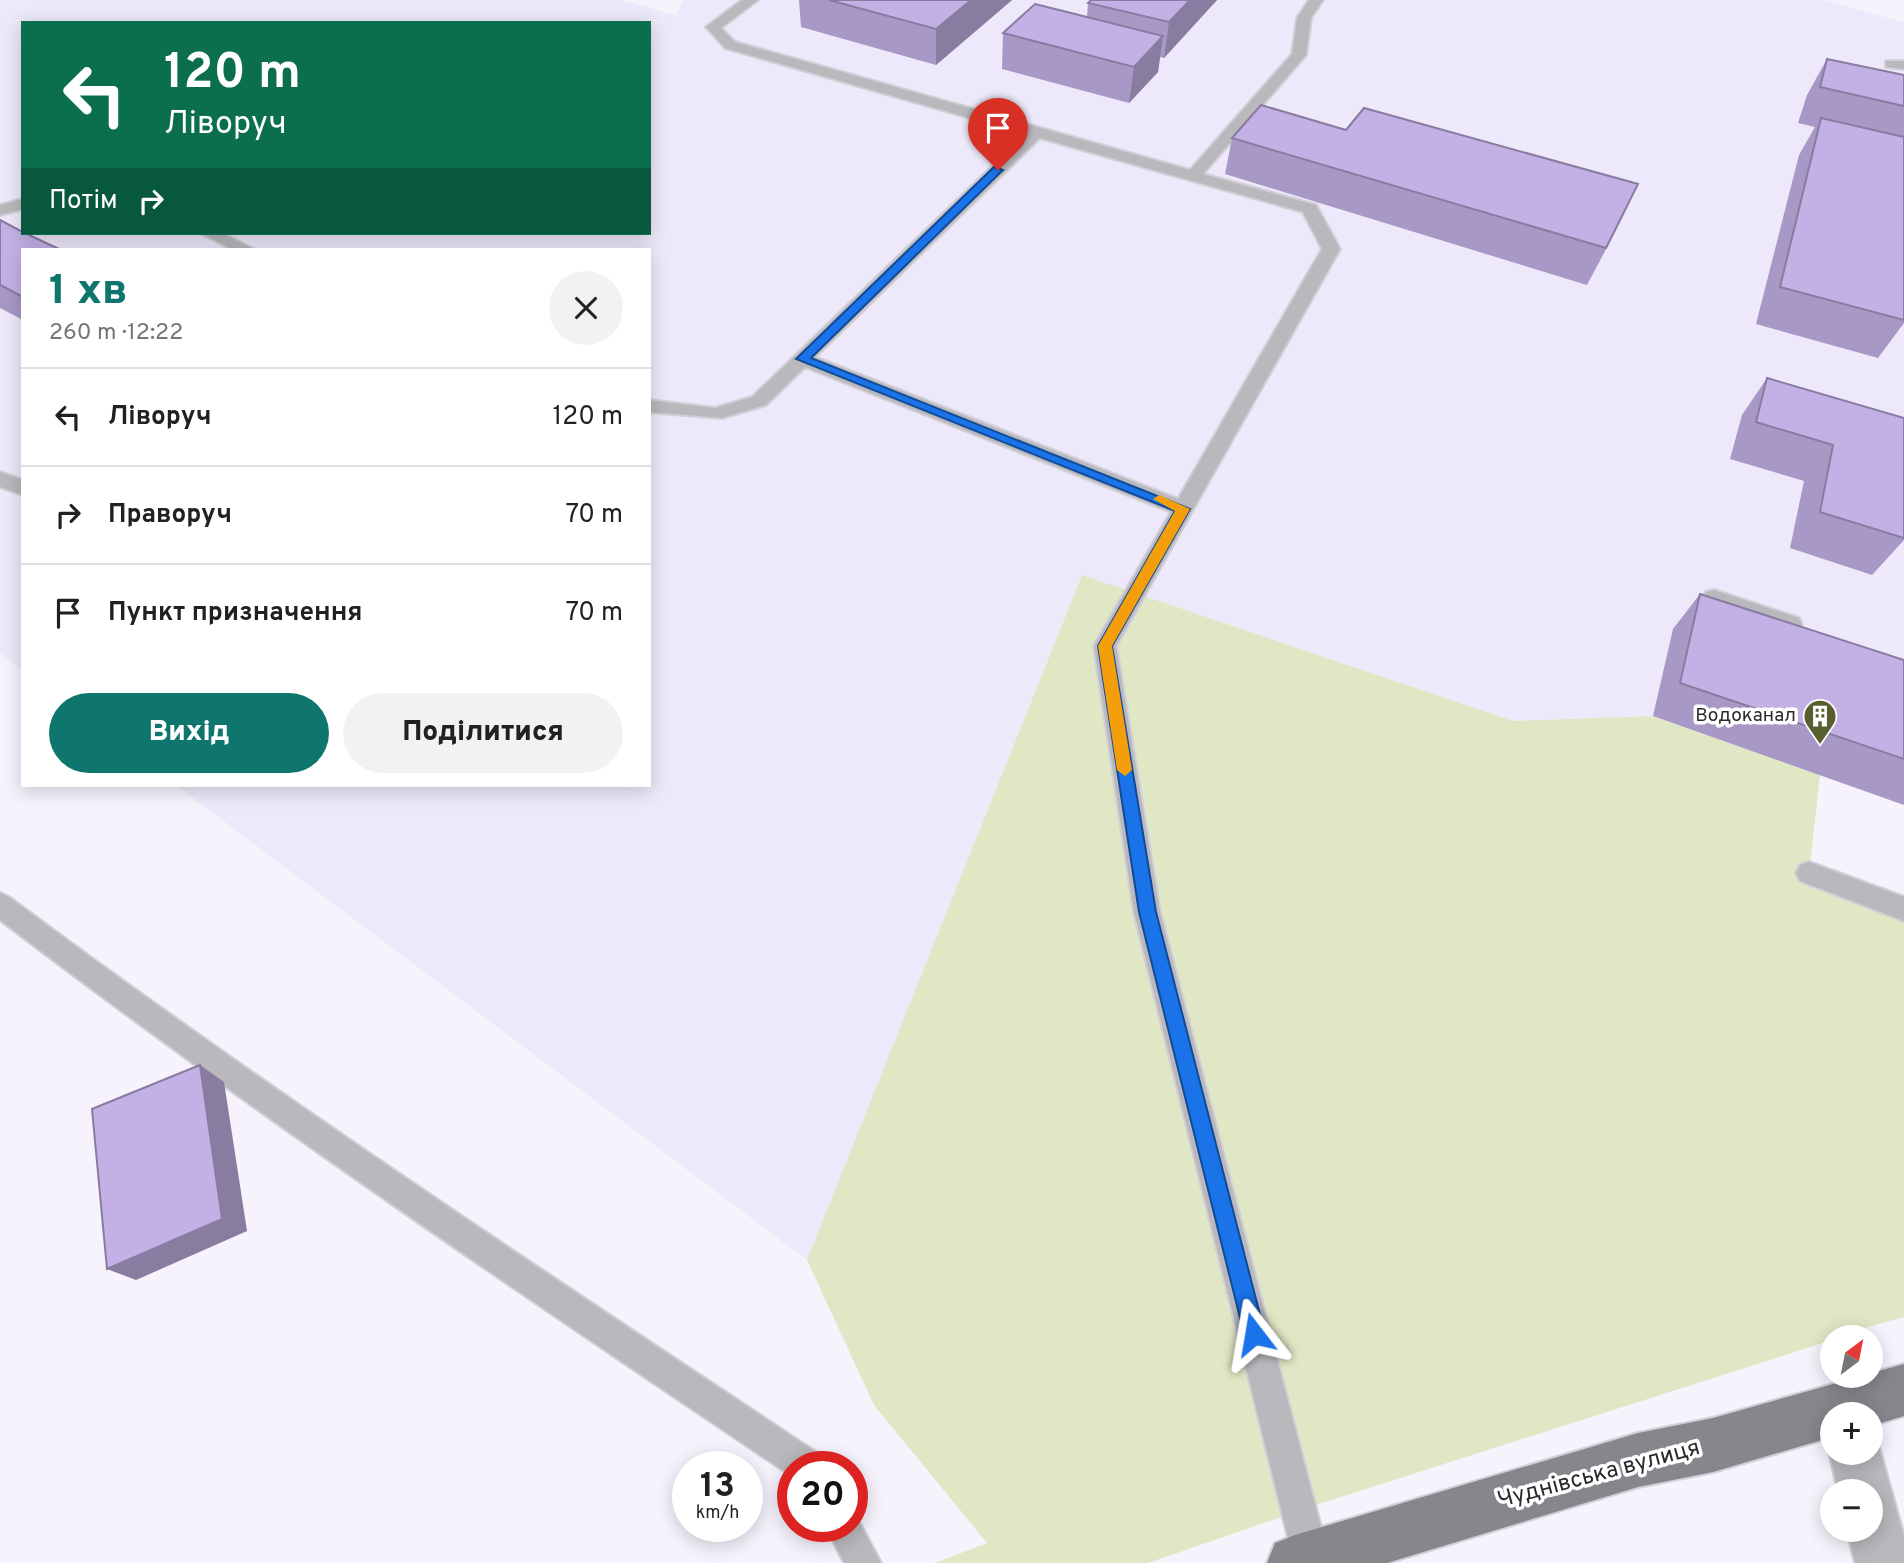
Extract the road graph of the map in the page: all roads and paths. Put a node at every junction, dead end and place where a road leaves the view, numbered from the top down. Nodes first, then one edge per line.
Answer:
1 (751, 0) edge
2 (1316, 0) edge
3 (1037, 132) junction
4 (1193, 176) junction
5 (21, 205) edge
6 (0, 210) edge
7 (213, 235) edge
8 (242, 248) edge
9 (803, 359) junction
10 (651, 406) edge
11 (0, 479) edge
12 (21, 487) edge
13 (1183, 509) junction
14 (1714, 598) edge
15 (1815, 632) edge
16 (1809, 873) dead end
17 (0, 905) edge
18 (1904, 909) edge
19 (1904, 1390) edge
20 (1883, 1403) edge
21 (1820, 1428) edge
22 (784, 1451) edge
23 (852, 1542) edge
24 (1877, 1542) edge
25 (1306, 1561) edge
26 (863, 1563) edge
27 (1882, 1563) edge

1 - 3 lane
2 - 4 lane
3 - 4 lane
3 - 9 lane
4 - 13 lane
5 - 6 lane
7 - 8 lane
9 - 10 lane
9 - 13 lane
11 - 12 lane
13 - 25 lane
14 - 15 lane
16 - 18 lane
17 - 22 lane
19 - 20 main road, Чуднівська вулиця
21 - 25 main road, Чуднівська вулиця
23 - 26 lane
24 - 27 street

